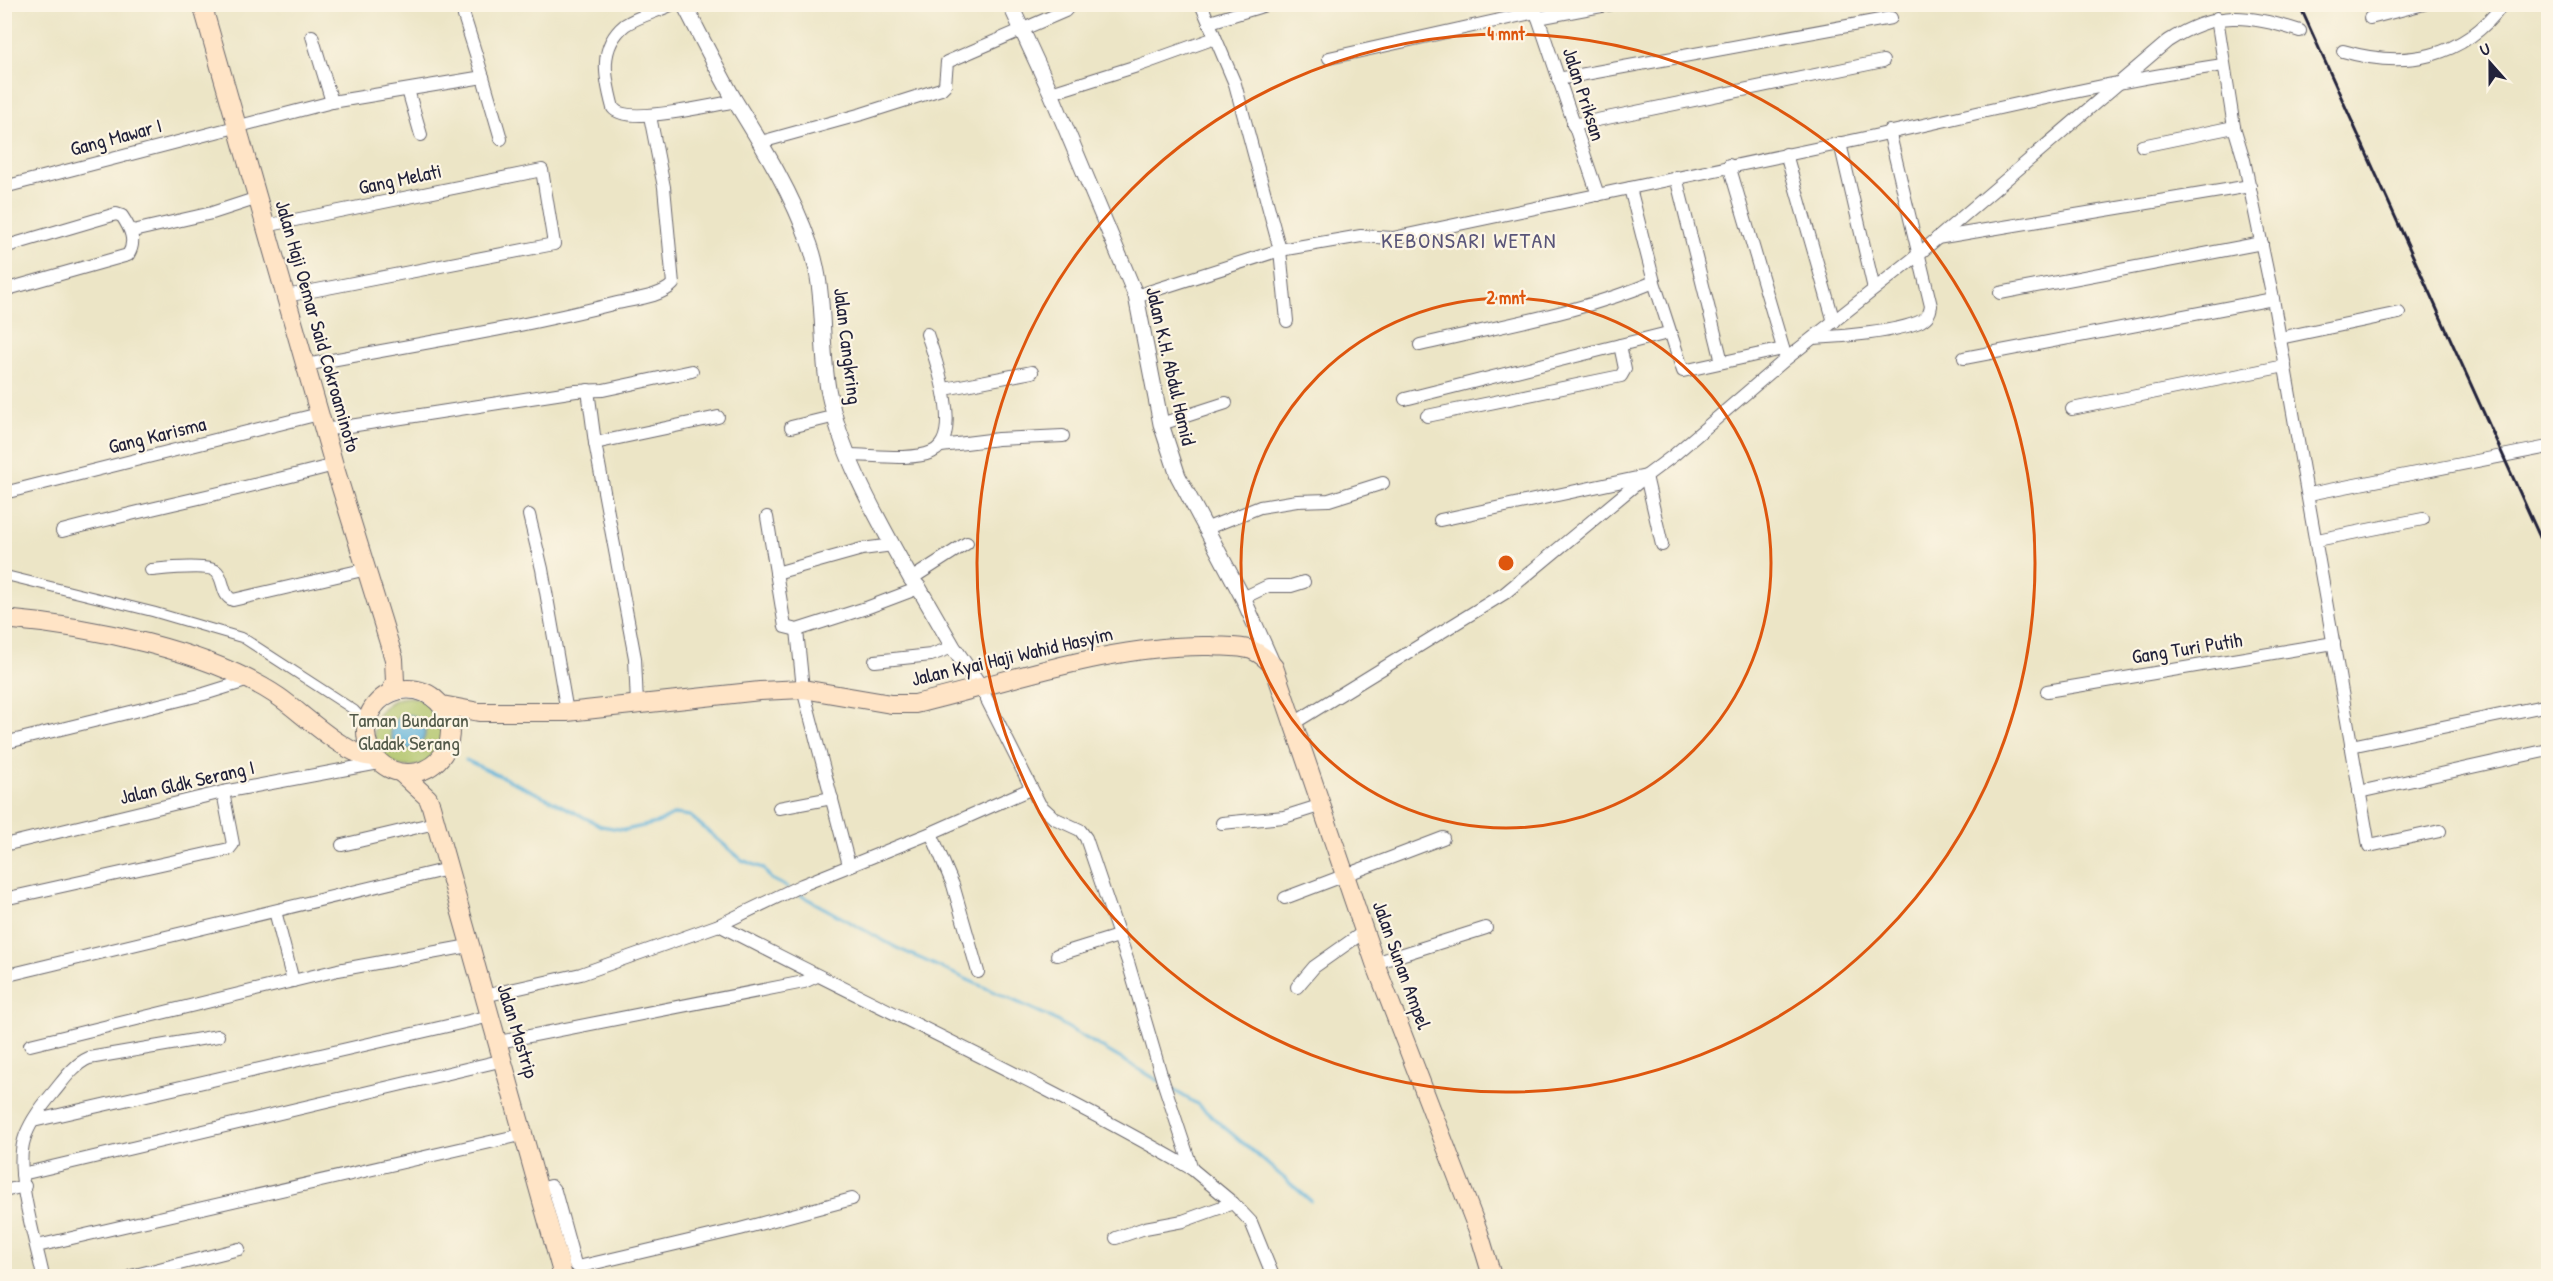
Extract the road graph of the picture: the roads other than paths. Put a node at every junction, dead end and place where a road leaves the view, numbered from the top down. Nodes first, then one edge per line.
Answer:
1 (202, 4) edge
2 (673, 4) edge
3 (684, 4) edge
4 (1010, 4) edge
5 (1071, 4) edge
6 (1201, 4) edge
7 (1269, 4) edge
8 (1611, 4) edge
9 (2424, 4) edge
10 (2504, 4) edge
11 (1536, 12) edge
12 (464, 16) dead end
13 (1891, 18) dead end
14 (2217, 18) junction
15 (2370, 18) dead end
16 (1210, 22) junction
17 (1021, 29) junction
18 (2300, 31) dead end
19 (312, 36) dead end
20 (1215, 38) junction
21 (2343, 51) dead end
22 (1329, 58) dead end
23 (1883, 61) dead end
24 (2223, 65) junction
25 (483, 77) junction
26 (1558, 79) junction
27 (2121, 82) junction
28 (408, 90) junction
29 (1051, 93) junction
30 (736, 101) junction
31 (332, 102) junction
32 (650, 116) junction
33 (238, 125) junction
34 (1573, 125) junction
35 (2234, 127) junction
36 (1889, 131) junction
37 (421, 135) dead end
38 (501, 139) dead end
39 (761, 142) junction
40 (1840, 143) junction
41 (2142, 146) dead end
42 (1786, 154) junction
43 (1729, 165) junction
44 (1676, 177) junction
45 (2250, 186) junction
46 (4, 188) edge
47 (1630, 188) junction
48 (1598, 195) junction
49 (258, 198) junction
50 (265, 226) junction
51 (133, 231) junction
52 (1935, 238) junction
53 (2262, 243) junction
54 (4, 247) edge
55 (1280, 250) junction
56 (1919, 254) junction
57 (1654, 282) junction
58 (1874, 289) junction
59 (4, 290) edge
60 (2000, 293) dead end
61 (286, 296) junction
62 (1136, 296) junction
63 (2273, 299) junction
64 (2399, 313) dead end
65 (1287, 321) dead end
66 (1834, 322) junction
67 (927, 333) dead end
68 (1668, 333) junction
69 (1814, 338) junction
70 (2280, 338) junction
71 (1420, 345) dead end
72 (1620, 345) junction
73 (1785, 354) junction
74 (1964, 358) dead end
75 (1722, 362) junction
76 (305, 365) junction
77 (2285, 366) junction
78 (692, 371) dead end
79 (1032, 372) dead end
80 (945, 389) junction
81 (588, 390) junction
82 (1406, 399) dead end
83 (1226, 403) dead end
84 (2072, 409) dead end
85 (836, 416) junction
86 (1427, 416) dead end
87 (718, 417) dead end
88 (322, 422) junction
89 (1161, 424) junction
90 (791, 427) dead end
91 (1063, 436) dead end
92 (595, 442) junction
93 (941, 446) junction
94 (2548, 447) edge
95 (849, 455) junction
96 (334, 465) junction
97 (1646, 476) junction
98 (1383, 483) dead end
99 (4, 493) edge
100 (2309, 494) junction
101 (529, 515) dead end
102 (767, 517) dead end
103 (2423, 519) dead end
104 (1440, 520) dead end
105 (1205, 529) junction
106 (62, 531) dead end
107 (2317, 540) junction
108 (967, 543) dead end
109 (893, 545) junction
110 (1662, 545) dead end
111 (367, 569) junction
112 (151, 570) dead end
113 (776, 573) junction
114 (4, 575) edge
115 (1304, 582) dead end
116 (915, 583) junction
117 (1243, 598) junction
118 (4, 619) edge
119 (1254, 621) junction
120 (797, 630) junction
121 (2334, 643) junction
122 (953, 647) junction
123 (1234, 647) junction
124 (394, 659) junction
125 (874, 662) dead end
126 (1274, 667) junction
127 (249, 680) junction
128 (981, 688) junction
129 (803, 689) junction
130 (2047, 691) dead end
131 (390, 693) junction
132 (421, 693) junction
133 (442, 705) junction
134 (637, 705) junction
135 (2548, 705) edge
136 (479, 712) junction
137 (567, 712) junction
138 (1294, 723) junction
139 (451, 729) junction
140 (366, 730) junction
141 (4, 743) edge
142 (340, 743) junction
143 (2351, 746) junction
144 (2548, 750) edge
145 (376, 760) junction
146 (438, 762) junction
147 (402, 774) junction
148 (1030, 789) junction
149 (223, 792) junction
150 (2359, 792) junction
151 (428, 798) junction
152 (832, 798) junction
153 (1322, 805) junction
154 (778, 808) dead end
155 (435, 823) junction
156 (1222, 824) dead end
157 (2440, 831) dead end
158 (931, 833) junction
159 (1443, 838) dead end
160 (4, 845) edge
161 (342, 845) dead end
162 (849, 865) junction
163 (448, 869) junction
164 (1346, 875) junction
165 (1285, 898) dead end
166 (4, 899) edge
167 (275, 911) junction
168 (719, 925) junction
169 (1486, 928) dead end
170 (1365, 931) junction
171 (1118, 936) junction
172 (469, 946) junction
173 (1057, 955) dead end
174 (1375, 963) junction
175 (978, 972) dead end
176 (4, 976) edge
177 (817, 976) junction
178 (292, 981) junction
179 (1297, 987) dead end
180 (484, 996) junction
181 (491, 1016) junction
182 (218, 1036) dead end
183 (499, 1042) junction
184 (30, 1045) dead end
185 (504, 1060) junction
186 (33, 1121) junction
187 (525, 1134) junction
188 (1192, 1169) junction
189 (16, 1186) edge
190 (852, 1199) dead end
191 (1233, 1203) junction
192 (1116, 1238) dead end
193 (37, 1246) junction
194 (238, 1249) dead end
195 (566, 1269) edge
196 (44, 1276) edge
197 (131, 1276) edge
198 (1273, 1276) edge
199 (1492, 1276) edge

1 - 33 main road, Jalan Haji Oemar Said Cokroaminoto
2 - 32 street
3 - 30 street, Jalan Cangkring
4 - 17 street, Jalan K.H. Abdul Hamid
5 - 17 street
6 - 16 street
7 - 16 street
8 - 11 street
9 - 15 street
10 - 21 street
11 - 22 street
11 - 26 street, Jalan Priksan
12 - 25 street
13 - 26 street
14 - 18 street
14 - 24 street
14 - 27 street
16 - 20 street
17 - 29 street, Jalan K.H. Abdul Hamid
17 - 39 street
19 - 31 street
20 - 29 street
20 - 55 street
23 - 34 street
24 - 27 street
24 - 35 street
25 - 28 street, Gang Mawar I
25 - 38 street
26 - 34 street, Jalan Priksan
27 - 36 street
27 - 52 street
28 - 31 street, Gang Mawar I
28 - 37 street
29 - 62 street, Jalan K.H. Abdul Hamid
30 - 32 street
30 - 39 street, Jalan Cangkring
31 - 33 street, Gang Mawar I
32 - 76 street
33 - 46 street, Gang Mawar I
33 - 49 main road, Jalan Haji Oemar Said Cokroaminoto
34 - 48 street, Jalan Priksan
35 - 41 street
35 - 45 street
36 - 40 street
36 - 56 street
39 - 85 street, Jalan Cangkring
40 - 42 street
40 - 58 street
42 - 43 street
42 - 66 street
43 - 44 street
43 - 73 street
44 - 47 street
44 - 75 street
45 - 52 street
45 - 53 street
47 - 48 street
47 - 57 street
48 - 55 street
49 - 50 main road, Jalan Haji Oemar Said Cokroaminoto
49 - 51 street
50 - 61 main road, Jalan Haji Oemar Said Cokroaminoto
50 - 61 street, Gang Melati
51 - 54 street
51 - 59 street
52 - 56 street
53 - 60 street
53 - 63 street
55 - 62 street
55 - 65 street
56 - 58 street
56 - 69 street
57 - 68 street
57 - 71 street
58 - 66 street
61 - 76 main road, Jalan Haji Oemar Said Cokroaminoto
62 - 89 street, Jalan K.H. Abdul Hamid
63 - 70 street
63 - 74 street
64 - 70 street
66 - 69 street
67 - 80 street
68 - 72 street
68 - 75 street
69 - 73 street
70 - 77 street
72 - 82 street
72 - 86 street
73 - 75 street
73 - 97 street
76 - 88 main road, Jalan Haji Oemar Said Cokroaminoto
77 - 84 street
77 - 100 street
78 - 81 street, Gang Karisma
79 - 80 street
80 - 93 street
81 - 88 street, Gang Karisma
81 - 92 street
83 - 89 street
85 - 90 street
85 - 95 street, Jalan Cangkring
87 - 92 street
88 - 96 main road, Jalan Haji Oemar Said Cokroaminoto
88 - 99 street, Gang Karisma
89 - 105 street, Jalan K.H. Abdul Hamid
91 - 93 street
92 - 134 street
93 - 95 street
94 - 100 street
95 - 109 street, Jalan Cangkring
96 - 106 street
96 - 111 main road, Jalan Haji Oemar Said Cokroaminoto
97 - 104 street
97 - 110 street
97 - 138 street
98 - 105 street
100 - 107 street
101 - 137 street
102 - 113 street
103 - 107 street
105 - 117 street, Jalan K.H. Abdul Hamid
107 - 121 street
108 - 116 street
109 - 113 street
109 - 116 street, Jalan Cangkring
111 - 112 street
111 - 124 main road, Jalan Haji Oemar Said Cokroaminoto
113 - 120 street
114 - 140 street
115 - 117 street
116 - 120 street
116 - 122 street, Jalan Cangkring
117 - 119 street, Jalan K.H. Abdul Hamid
118 - 127 main road
119 - 123 street
119 - 126 street, Jalan K.H. Abdul Hamid
120 - 129 street
121 - 130 street, Gang Turi Putih
121 - 143 street
122 - 125 street
122 - 128 street, Jalan Cangkring
123 - 126 main road, Jalan Kyai Haji Wahid Hasyim
123 - 128 main road, Jalan Kyai Haji Wahid Hasyim
124 - 131 main road
124 - 132 main road
126 - 138 main road, Jalan Sunan Ampel
127 - 141 street
127 - 142 main road
128 - 129 main road, Jalan Kyai Haji Wahid Hasyim
128 - 148 street
129 - 134 main road, Jalan Kyai Haji Wahid Hasyim
129 - 152 street
131 - 132 main road
131 - 140 main road
132 - 132 street
132 - 133 main road
133 - 136 main road, Jalan Kyai Haji Wahid Hasyim
133 - 139 main road
134 - 137 main road, Jalan Kyai Haji Wahid Hasyim
135 - 143 street
136 - 137 main road, Jalan Kyai Haji Wahid Hasyim
136 - 139 main road
138 - 153 main road, Jalan Sunan Ampel
139 - 146 main road
140 - 142 main road
140 - 145 main road
142 - 145 main road
143 - 150 street
144 - 150 street
145 - 147 main road
145 - 149 street, Jalan Gldk Serang I
146 - 147 main road
146 - 151 main road
147 - 151 main road
148 - 158 street
148 - 171 street
149 - 160 street, Jalan Gldk Serang I
149 - 166 street
150 - 157 street
151 - 155 main road, Jalan Mastrip
152 - 154 street
152 - 162 street
153 - 156 street
153 - 164 main road, Jalan Sunan Ampel
155 - 161 street
155 - 163 main road, Jalan Mastrip
158 - 162 street
158 - 175 street
159 - 164 street
162 - 168 street
163 - 167 street
163 - 172 main road, Jalan Mastrip
164 - 165 street
164 - 170 main road, Jalan Sunan Ampel
167 - 176 street
167 - 178 street
168 - 177 street
168 - 180 street
169 - 174 street
170 - 174 main road, Jalan Sunan Ampel
170 - 179 street
171 - 173 street
171 - 188 street
172 - 178 street
172 - 180 main road, Jalan Mastrip
174 - 199 main road, Jalan Sunan Ampel
177 - 183 street
177 - 188 street
178 - 184 street
180 - 181 main road, Jalan Mastrip
181 - 183 main road, Jalan Mastrip
181 - 186 street
182 - 186 street
183 - 185 main road, Jalan Mastrip
185 - 187 main road, Jalan Mastrip
185 - 189 street
186 - 189 street
187 - 193 street
187 - 195 main road, Jalan Mastrip
188 - 191 street
189 - 193 street
190 - 195 street
191 - 192 street
191 - 198 street
193 - 196 street
194 - 197 street

